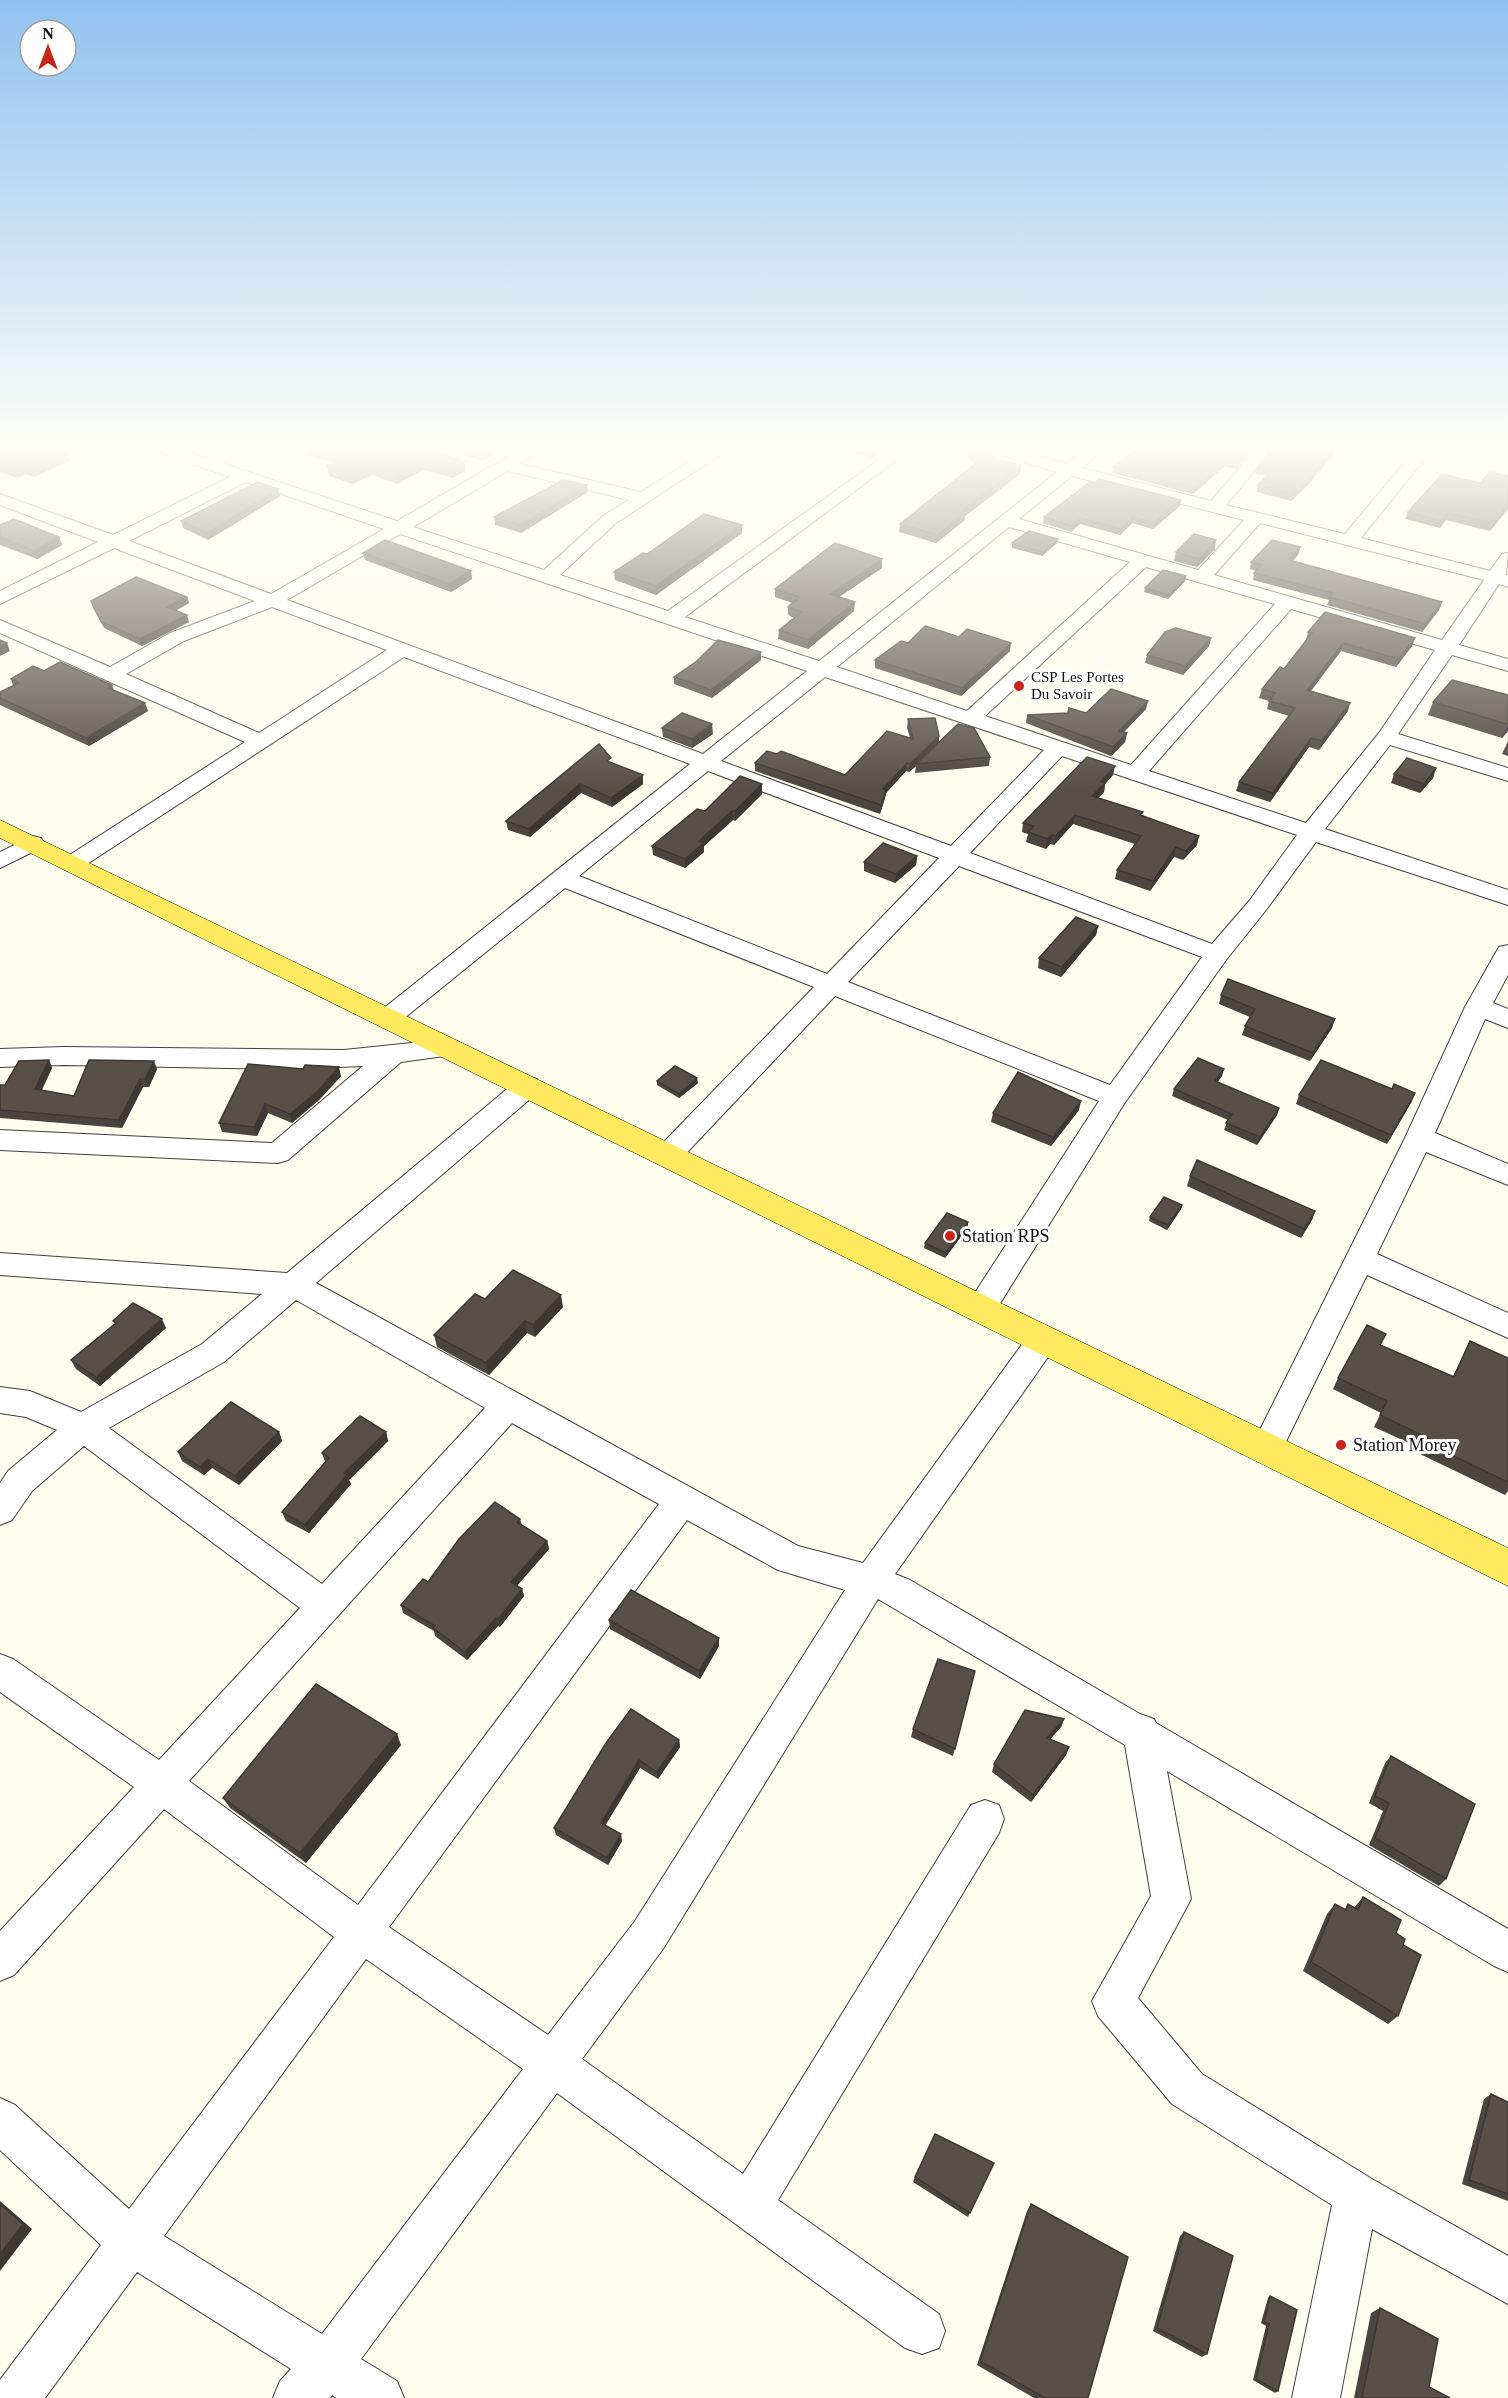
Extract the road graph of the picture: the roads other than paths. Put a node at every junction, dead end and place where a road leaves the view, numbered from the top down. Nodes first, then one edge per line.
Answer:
1 (72, 563) edge
2 (171, 563) edge
3 (337, 563) edge
4 (505, 563) edge
5 (562, 563) edge
6 (747, 563) edge
7 (954, 563) edge
8 (1140, 563) edge
9 (1149, 563) edge
10 (1215, 563) edge
11 (1436, 563) edge
12 (1506, 563) edge
13 (547, 577) junction
14 (1202, 578) junction
15 (1500, 579) edge
16 (0, 598) edge
17 (272, 601) junction
18 (1286, 602) junction
19 (671, 618) junction
20 (0, 626) edge
21 (1447, 648) junction
22 (401, 650) junction
23 (1508, 666) edge
24 (823, 669) junction
25 (112, 674) junction
26 (971, 718) junction
27 (1386, 737) junction
28 (261, 741) junction
29 (1059, 747) junction
30 (705, 763) junction
31 (1136, 773) junction
32 (1508, 775) edge
33 (0, 828) edge
34 (1311, 831) junction
35 (33, 843) junction
36 (954, 857) junction
37 (0, 861) edge
38 (73, 863) junction
39 (562, 878) junction
40 (1508, 898) edge
41 (1508, 953) edge
42 (1217, 954) junction
43 (831, 985) junction
44 (1478, 1007) junction
45 (388, 1018) junction
46 (1508, 1019) edge
47 (450, 1048) junction
48 (394, 1054) junction
49 (0, 1058) edge
50 (528, 1086) junction
51 (1115, 1097) junction
52 (1419, 1138) junction
53 (0, 1140) edge
54 (668, 1155) junction
55 (1508, 1174) edge
56 (1359, 1259) junction
57 (2, 1269) edge
58 (296, 1285) junction
59 (980, 1310) junction
60 (1508, 1326) edge
61 (1042, 1341) junction
62 (0, 1400) edge
63 (508, 1405) junction
64 (83, 1427) junction
65 (1267, 1448) junction
66 (682, 1500) junction
67 (0, 1510) edge
68 (1508, 1568) edge
69 (870, 1581) junction
70 (325, 1605) junction
71 (0, 1671) edge
72 (1141, 1732) junction
73 (162, 1784) junction
74 (985, 1819) dead end
75 (362, 1932) junction
76 (1508, 1952) edge
77 (0, 1961) edge
78 (553, 2064) junction
79 (0, 2120) edge
80 (1356, 2195) junction
81 (749, 2206) junction
82 (131, 2242) junction
83 (1508, 2281) edge
84 (922, 2331) dead end
85 (328, 2365) junction
86 (16, 2398) edge
87 (297, 2398) edge
88 (380, 2398) edge
89 (1316, 2398) edge

1 - 16 street
2 - 17 street
3 - 17 street
4 - 13 street
5 - 13 street
6 - 19 street
7 - 24 street
8 - 26 street
9 - 14 street
10 - 14 street
11 - 15 street
12 - 15 street
13 - 19 street
14 - 18 street
15 - 21 street
17 - 22 street
17 - 25 street
18 - 21 street
18 - 31 street
19 - 24 street
20 - 25 street
21 - 23 street
21 - 27 street
22 - 28 street
22 - 30 street
24 - 26 street
24 - 30 street
25 - 28 street
26 - 29 street
27 - 32 street
27 - 34 street
28 - 38 street
29 - 31 street
29 - 36 street
30 - 36 street
30 - 39 street
31 - 34 street
33 - 35 main road
34 - 40 street
34 - 42 street
35 - 37 street
35 - 38 main road
36 - 42 street
36 - 43 street
38 - 45 main road
39 - 43 street
39 - 45 street
41 - 44 street
42 - 51 street
43 - 51 street
43 - 54 street
44 - 46 street
44 - 52 street
45 - 47 main road
47 - 48 street
47 - 50 main road
48 - 49 street
48 - 53 street
50 - 54 main road
50 - 58 street
51 - 59 street
52 - 55 street
52 - 56 street
54 - 59 main road
56 - 60 street
56 - 65 street
57 - 58 street
58 - 63 street
58 - 64 street
59 - 61 main road
61 - 65 main road
61 - 69 street
62 - 64 street
63 - 66 street
63 - 70 street
64 - 67 street
64 - 70 street
65 - 68 main road
66 - 69 street
66 - 75 street
69 - 72 street
69 - 78 street
70 - 73 street
71 - 73 street
72 - 76 street
72 - 80 street
73 - 75 street
73 - 77 street
74 - 81 street
75 - 78 street
75 - 82 street
78 - 81 street
78 - 85 street
79 - 82 street
80 - 83 street
80 - 89 street
81 - 84 street
82 - 85 street
82 - 86 street
85 - 87 street
85 - 88 street

